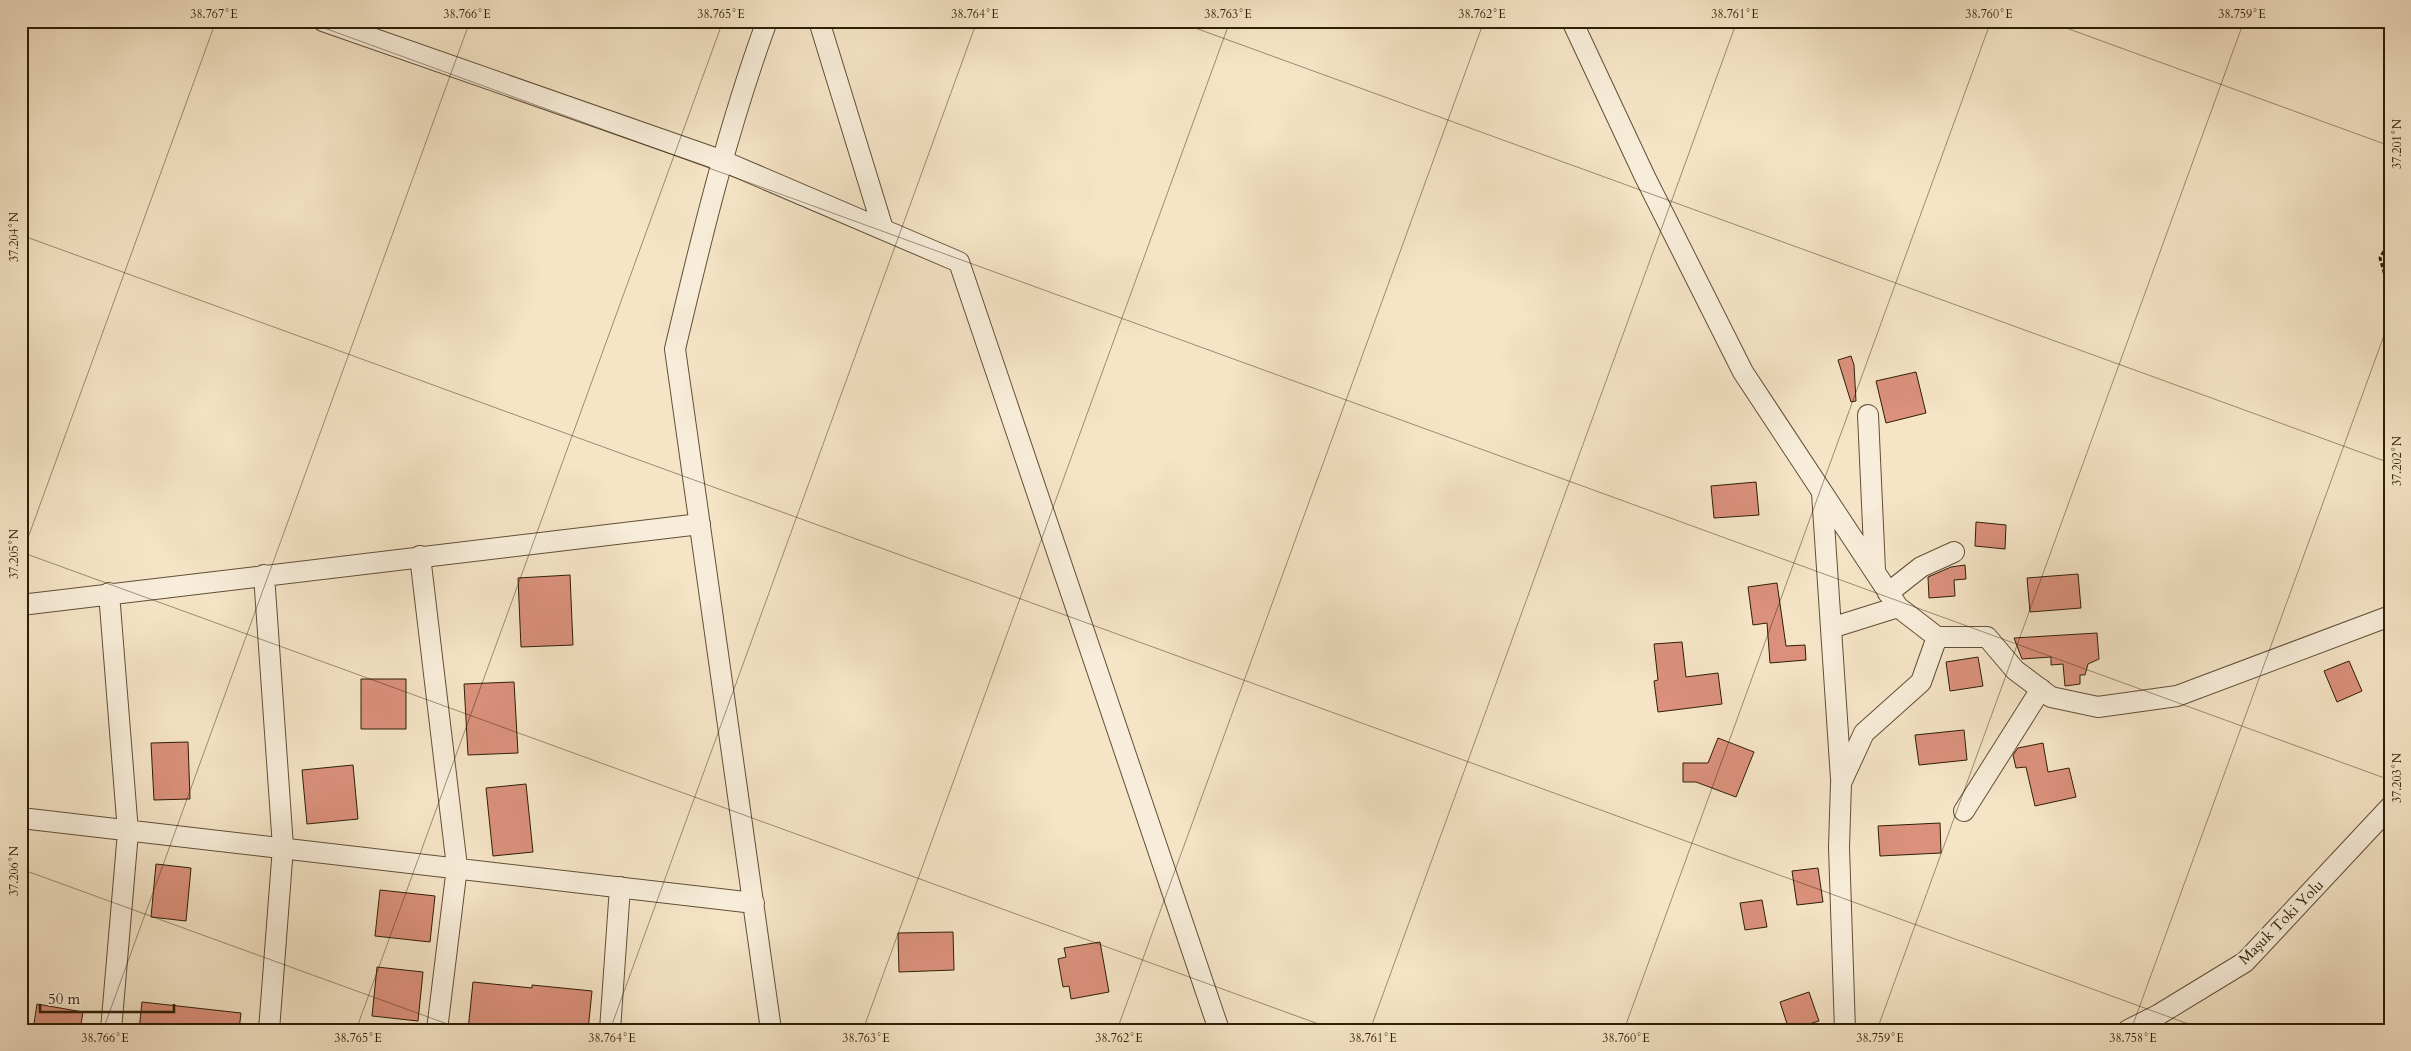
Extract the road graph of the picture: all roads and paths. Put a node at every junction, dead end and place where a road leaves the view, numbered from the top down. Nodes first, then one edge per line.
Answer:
1 (323, 21) edge
2 (767, 21) edge
3 (819, 21) edge
4 (1572, 21) edge
5 (723, 161) junction
6 (883, 229) junction
7 (2390, 240) edge
8 (2390, 293) edge
9 (1868, 414) dead end
10 (1822, 491) junction
11 (700, 524) junction
12 (1954, 552) dead end
13 (420, 556) junction
14 (1875, 572) junction
15 (264, 575) junction
16 (109, 593) junction
17 (1893, 600) junction
18 (21, 605) edge
19 (2390, 616) edge
20 (1831, 628) junction
21 (1937, 637) junction
22 (2041, 689) junction
23 (1841, 783) junction
24 (2390, 806) edge
25 (1964, 811) dead end
26 (21, 818) edge
27 (128, 832) junction
28 (283, 847) junction
29 (457, 867) junction
30 (620, 887) junction
31 (754, 903) junction
32 (111, 1030) edge
33 (269, 1030) edge
34 (437, 1030) edge
35 (610, 1030) edge
36 (771, 1030) edge
37 (1219, 1030) edge
38 (1845, 1030) edge
39 (2128, 1030) edge

1 - 5 street
2 - 5 street
3 - 6 street
4 - 10 street
5 - 6 street
5 - 11 street
6 - 37 street
7 - 8 path
9 - 14 street
10 - 14 street
10 - 20 street
11 - 13 street
11 - 31 street
12 - 17 street
13 - 15 street
13 - 29 street
14 - 17 street
15 - 16 street
15 - 28 street
16 - 18 street
16 - 27 street
17 - 20 street
17 - 21 street
19 - 22 street
20 - 23 street
21 - 22 street
21 - 23 street
22 - 25 street
23 - 38 street
24 - 39 street, Maşuk Toki Yolu
26 - 27 street
27 - 28 street
27 - 32 street
28 - 29 street
28 - 33 street
29 - 30 street
29 - 34 street
30 - 31 street
30 - 35 street
31 - 36 street

